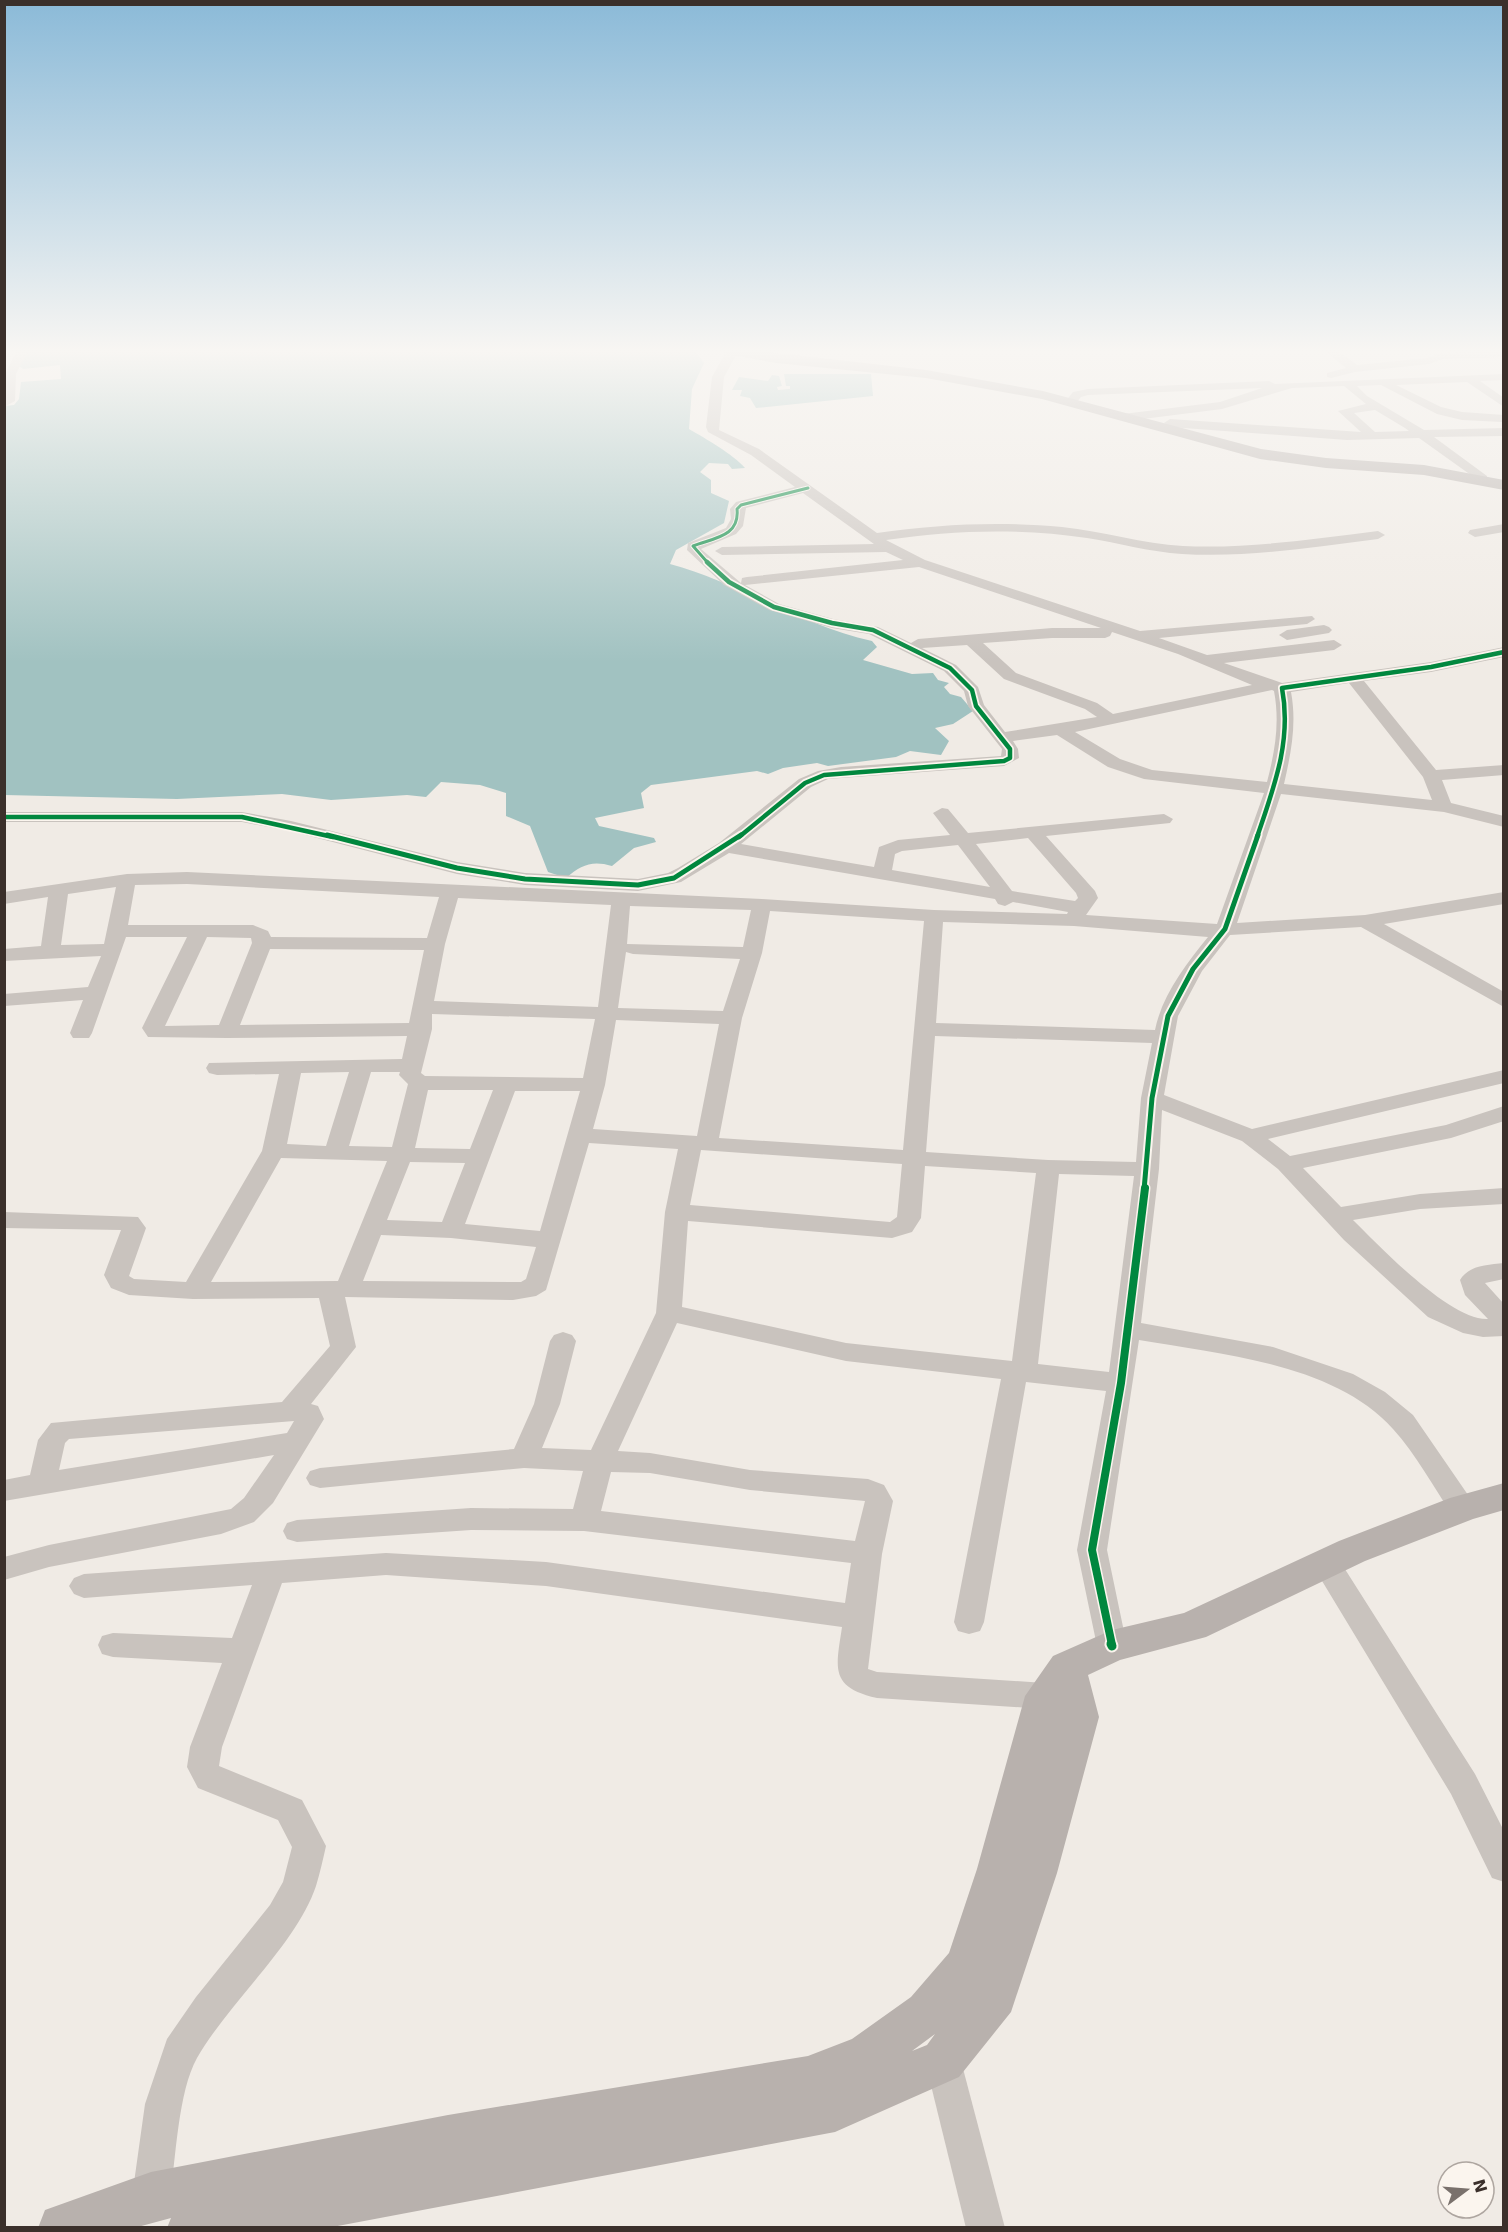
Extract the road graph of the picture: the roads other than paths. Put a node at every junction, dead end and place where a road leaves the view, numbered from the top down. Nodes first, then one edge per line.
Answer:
1 (758, 454) edge
2 (1261, 454) edge
3 (1449, 454) edge
4 (1482, 479) junction
5 (1503, 485) edge
6 (808, 488) junction
7 (1502, 529) edge
8 (1475, 533) dead end
9 (1378, 535) dead end
10 (873, 538) junction
11 (888, 548) junction
12 (722, 551) dead end
13 (920, 563) junction
14 (747, 581) dead end
15 (1307, 619) dead end
16 (1324, 630) dead end
17 (1132, 635) junction
18 (969, 638) junction
19 (918, 644) dead end
20 (1334, 645) dead end
21 (1174, 648) junction
22 (1503, 652) edge
23 (1204, 660) junction
24 (1353, 678) junction
25 (1275, 687) junction
26 (1110, 719) junction
27 (1060, 730) junction
28 (999, 738) junction
29 (1503, 770) edge
30 (1431, 776) junction
31 (1274, 788) junction
32 (1444, 807) junction
33 (942, 813) dead end
34 (4, 817) edge
35 (1164, 819) dead end
36 (1503, 822) edge
37 (1031, 831) junction
38 (961, 837) junction
39 (726, 847) junction
40 (882, 875) junction
41 (127, 880) junction
42 (59, 889) junction
43 (450, 891) junction
44 (1005, 894) junction
45 (4, 898) edge
46 (1503, 898) edge
47 (621, 900) junction
48 (762, 904) junction
49 (1077, 914) junction
50 (934, 916) junction
51 (1005, 919) junction
52 (1365, 921) junction
53 (1225, 929) junction
54 (200, 931) junction
55 (116, 941) junction
56 (262, 943) junction
57 (435, 944) junction
58 (633, 948) dead end
59 (50, 951) junction
60 (752, 953) junction
61 (4, 955) edge
62 (95, 993) junction
63 (4, 1000) edge
64 (1503, 1001) edge
65 (422, 1007) junction
66 (608, 1012) junction
67 (731, 1018) junction
68 (421, 1029) junction
69 (924, 1029) junction
70 (227, 1032) junction
71 (81, 1033) dead end
72 (1166, 1037) junction
73 (362, 1066) junction
74 (217, 1068) dead end
75 (291, 1069) junction
76 (416, 1074) junction
77 (1503, 1076) edge
78 (594, 1084) junction
79 (506, 1085) junction
80 (1152, 1098) junction
81 (1503, 1113) edge
82 (579, 1134) junction
83 (1250, 1136) junction
84 (699, 1142) junction
85 (274, 1152) junction
86 (335, 1153) junction
87 (402, 1154) junction
88 (479, 1156) junction
89 (914, 1158) junction
90 (1286, 1164) junction
91 (1048, 1167) junction
92 (1147, 1169) junction
93 (1503, 1196) edge
94 (677, 1212) junction
95 (1336, 1216) junction
96 (4, 1220) edge
97 (374, 1227) junction
98 (451, 1230) junction
99 (548, 1240) junction
100 (1503, 1271) edge
101 (339, 1289) junction
102 (193, 1291) junction
103 (669, 1313) junction
104 (1503, 1320) edge
105 (1503, 1327) edge
106 (1126, 1329) junction
107 (563, 1341) dead end
108 (1020, 1372) junction
109 (1122, 1383) junction
110 (290, 1411) junction
111 (293, 1443) junction
112 (524, 1458) junction
113 (600, 1461) junction
114 (320, 1478) dead end
115 (42, 1483) junction
116 (4, 1491) edge
117 (1503, 1496) edge
118 (1462, 1508) junction
119 (584, 1520) junction
120 (297, 1531) dead end
121 (867, 1554) junction
122 (1326, 1563) junction
123 (4, 1569) edge
124 (271, 1574) junction
125 (84, 1586) dead end
126 (860, 1617) junction
127 (969, 1622) dead end
128 (113, 1645) dead end
129 (1112, 1646) junction
130 (241, 1651) junction
131 (1056, 1681) junction
132 (1500, 1854) edge
133 (943, 2061) junction
134 (151, 2198) junction
135 (63, 2228) edge
136 (192, 2228) edge
137 (986, 2228) edge

1 - 6 street
2 - 4 main road
3 - 4 street
4 - 5 main road
6 - 10 street
6 - 28 street
7 - 8 street
9 - 10 street
10 - 11 street
11 - 12 street
11 - 13 street
13 - 14 street
13 - 17 street
15 - 17 street
16 - 21 street
17 - 18 street
17 - 21 street
18 - 19 street
18 - 26 street
20 - 23 street
21 - 23 street
22 - 24 street
23 - 25 street
24 - 25 street
24 - 30 street
25 - 26 street
25 - 31 street
26 - 27 street
27 - 28 street
27 - 31 street
28 - 39 street
29 - 30 street
30 - 32 street
31 - 32 street
31 - 53 street
32 - 36 street
33 - 38 street
34 - 39 street
35 - 37 street
37 - 38 street
37 - 49 street
38 - 40 street
38 - 44 street
39 - 40 street
40 - 44 street
41 - 42 street
41 - 43 street
41 - 55 street
42 - 45 street
42 - 59 street
43 - 47 street
43 - 57 street
44 - 49 street
44 - 51 street
46 - 52 street
47 - 48 street
47 - 66 street
48 - 50 street
48 - 60 street
49 - 51 street
49 - 53 street
50 - 51 street
50 - 69 street
52 - 53 street
52 - 64 street
53 - 72 street
54 - 55 street
54 - 56 street
54 - 70 street
55 - 59 street
55 - 62 street
56 - 57 street
56 - 70 street
57 - 65 street
58 - 60 street
59 - 61 street
60 - 67 street
62 - 63 street
62 - 71 street
65 - 66 street
65 - 68 street
66 - 67 street
66 - 78 street
67 - 84 street
68 - 70 street
68 - 76 street
69 - 72 street
69 - 89 street
72 - 80 street
73 - 75 street
73 - 76 street
73 - 86 street
74 - 75 street
75 - 85 street
76 - 79 street
76 - 87 street
77 - 83 street
78 - 79 street
78 - 82 street
79 - 88 street
80 - 83 street
80 - 92 street
81 - 90 street
82 - 84 street
82 - 99 street
83 - 90 street
84 - 89 street
84 - 94 street
85 - 86 street
85 - 102 street
86 - 87 street
87 - 88 street
87 - 97 street
88 - 98 street
89 - 91 street
89 - 94 street
90 - 95 street
91 - 92 street
91 - 108 street
92 - 106 street
93 - 95 street
94 - 103 street
95 - 105 street
96 - 102 street
97 - 98 street
97 - 101 street
98 - 99 street
99 - 101 street
100 - 104 street
101 - 102 street
101 - 110 street
103 - 108 street
103 - 113 street
106 - 109 street
106 - 118 street
107 - 112 street
108 - 109 street
108 - 127 street
109 - 129 street
110 - 111 street
110 - 115 street
111 - 115 street
111 - 123 street
112 - 113 street
112 - 114 street
113 - 119 street
113 - 121 street
115 - 116 street
117 - 118 main road
118 - 122 main road
119 - 120 street
119 - 121 street
121 - 126 street
122 - 129 main road
122 - 132 street
124 - 125 street
124 - 126 street
124 - 130 street
126 - 131 street
128 - 130 street
129 - 131 main road
130 - 134 street
131 - 133 main road
131 - 134 main road
133 - 136 main road
133 - 137 street
134 - 135 main road

